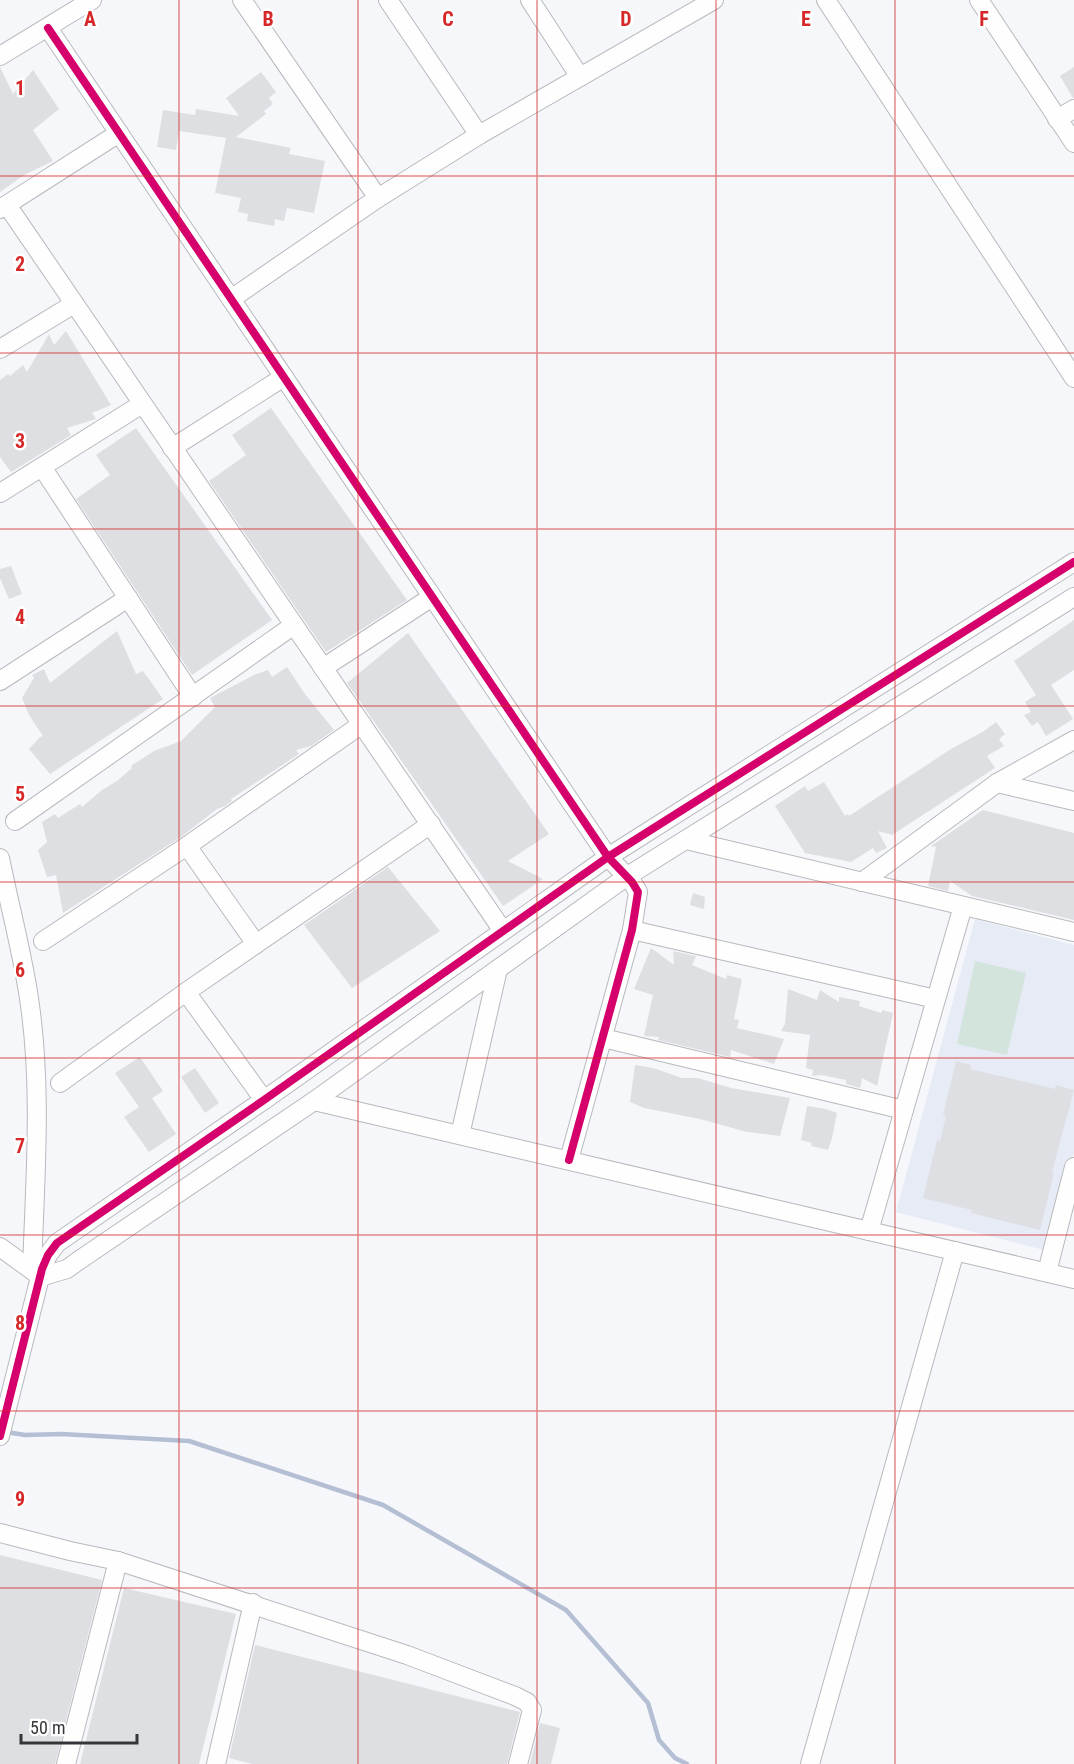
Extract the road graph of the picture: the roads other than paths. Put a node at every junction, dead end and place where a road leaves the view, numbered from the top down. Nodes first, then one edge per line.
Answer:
1 (92, 0) edge
2 (243, 0) edge
3 (388, 0) edge
4 (531, 0) edge
5 (714, 0) edge
6 (826, 0) edge
7 (979, 0) edge
8 (48, 28) junction
9 (0, 56) edge
10 (580, 77) junction
11 (1074, 109) edge
12 (1058, 119) junction
13 (119, 133) junction
14 (478, 135) junction
15 (1074, 144) edge
16 (378, 198) junction
17 (3, 207) edge
18 (231, 299) junction
19 (74, 304) junction
20 (0, 349) edge
21 (284, 377) junction
22 (1074, 378) edge
23 (142, 404) junction
24 (172, 448) junction
25 (42, 467) junction
26 (0, 492) edge
27 (1074, 562) edge
28 (432, 597) junction
29 (1074, 597) edge
30 (128, 598) junction
31 (294, 625) junction
32 (324, 668) junction
33 (0, 681) edge
34 (193, 697) junction
35 (362, 724) junction
36 (1074, 740) edge
37 (997, 783) junction
38 (1074, 801) edge
39 (15, 821) dead end
40 (431, 825) junction
41 (686, 840) junction
42 (188, 846) junction
43 (608, 857) junction
44 (0, 858) edge
45 (626, 877) junction
46 (862, 882) junction
47 (963, 906) junction
48 (632, 930) junction
49 (503, 931) junction
50 (1074, 932) edge
51 (43, 941) dead end
52 (256, 944) junction
53 (498, 969) junction
54 (186, 992) junction
55 (936, 999) junction
56 (603, 1038) junction
57 (60, 1083) dead end
58 (264, 1100) junction
59 (314, 1101) junction
60 (904, 1110) junction
61 (460, 1135) junction
62 (569, 1160) junction
63 (1074, 1167) edge
64 (869, 1231) junction
65 (0, 1246) edge
66 (955, 1251) junction
67 (1047, 1272) junction
68 (36, 1274) junction
69 (1074, 1279) edge
70 (0, 1436) edge
71 (0, 1533) edge
72 (118, 1561) junction
73 (253, 1604) junction
74 (66, 1764) edge
75 (216, 1764) edge
76 (518, 1764) edge
77 (810, 1764) edge

1 - 8 street
2 - 16 street
3 - 14 street
4 - 10 street
5 - 10 street
6 - 22 street
7 - 12 street
8 - 9 street
8 - 13 street
10 - 14 street
11 - 12 street
12 - 15 street
13 - 17 street
13 - 18 street
14 - 16 street
16 - 18 street
17 - 19 street
18 - 21 street
19 - 20 street
19 - 23 street
21 - 24 street
21 - 28 street
23 - 24 street
23 - 25 street
24 - 31 street
25 - 26 street
25 - 30 street
27 - 43 street
28 - 32 street
28 - 43 street
29 - 41 street
30 - 33 street
30 - 34 street
31 - 32 street
31 - 34 street
32 - 35 street
34 - 39 street
35 - 40 street
35 - 42 street
36 - 37 street
37 - 38 street
37 - 46 street
40 - 49 street
40 - 52 street
41 - 45 street
41 - 46 street
42 - 51 street
42 - 52 street
43 - 45 street
43 - 49 street
44 - 68 street
45 - 48 street
45 - 53 street
46 - 47 street
47 - 50 street
47 - 55 street
48 - 55 street
48 - 56 street
49 - 58 street
52 - 54 street
53 - 59 street
53 - 61 street
54 - 57 street
54 - 58 street
55 - 60 street
56 - 60 street
56 - 62 street
58 - 68 street
59 - 61 street
59 - 68 street
60 - 64 street
61 - 62 street
62 - 64 street
63 - 67 street
64 - 66 street
65 - 68 street
66 - 67 street
66 - 77 street
67 - 69 street
68 - 70 street
71 - 72 street
72 - 73 street
72 - 74 street
73 - 75 street
73 - 76 street

